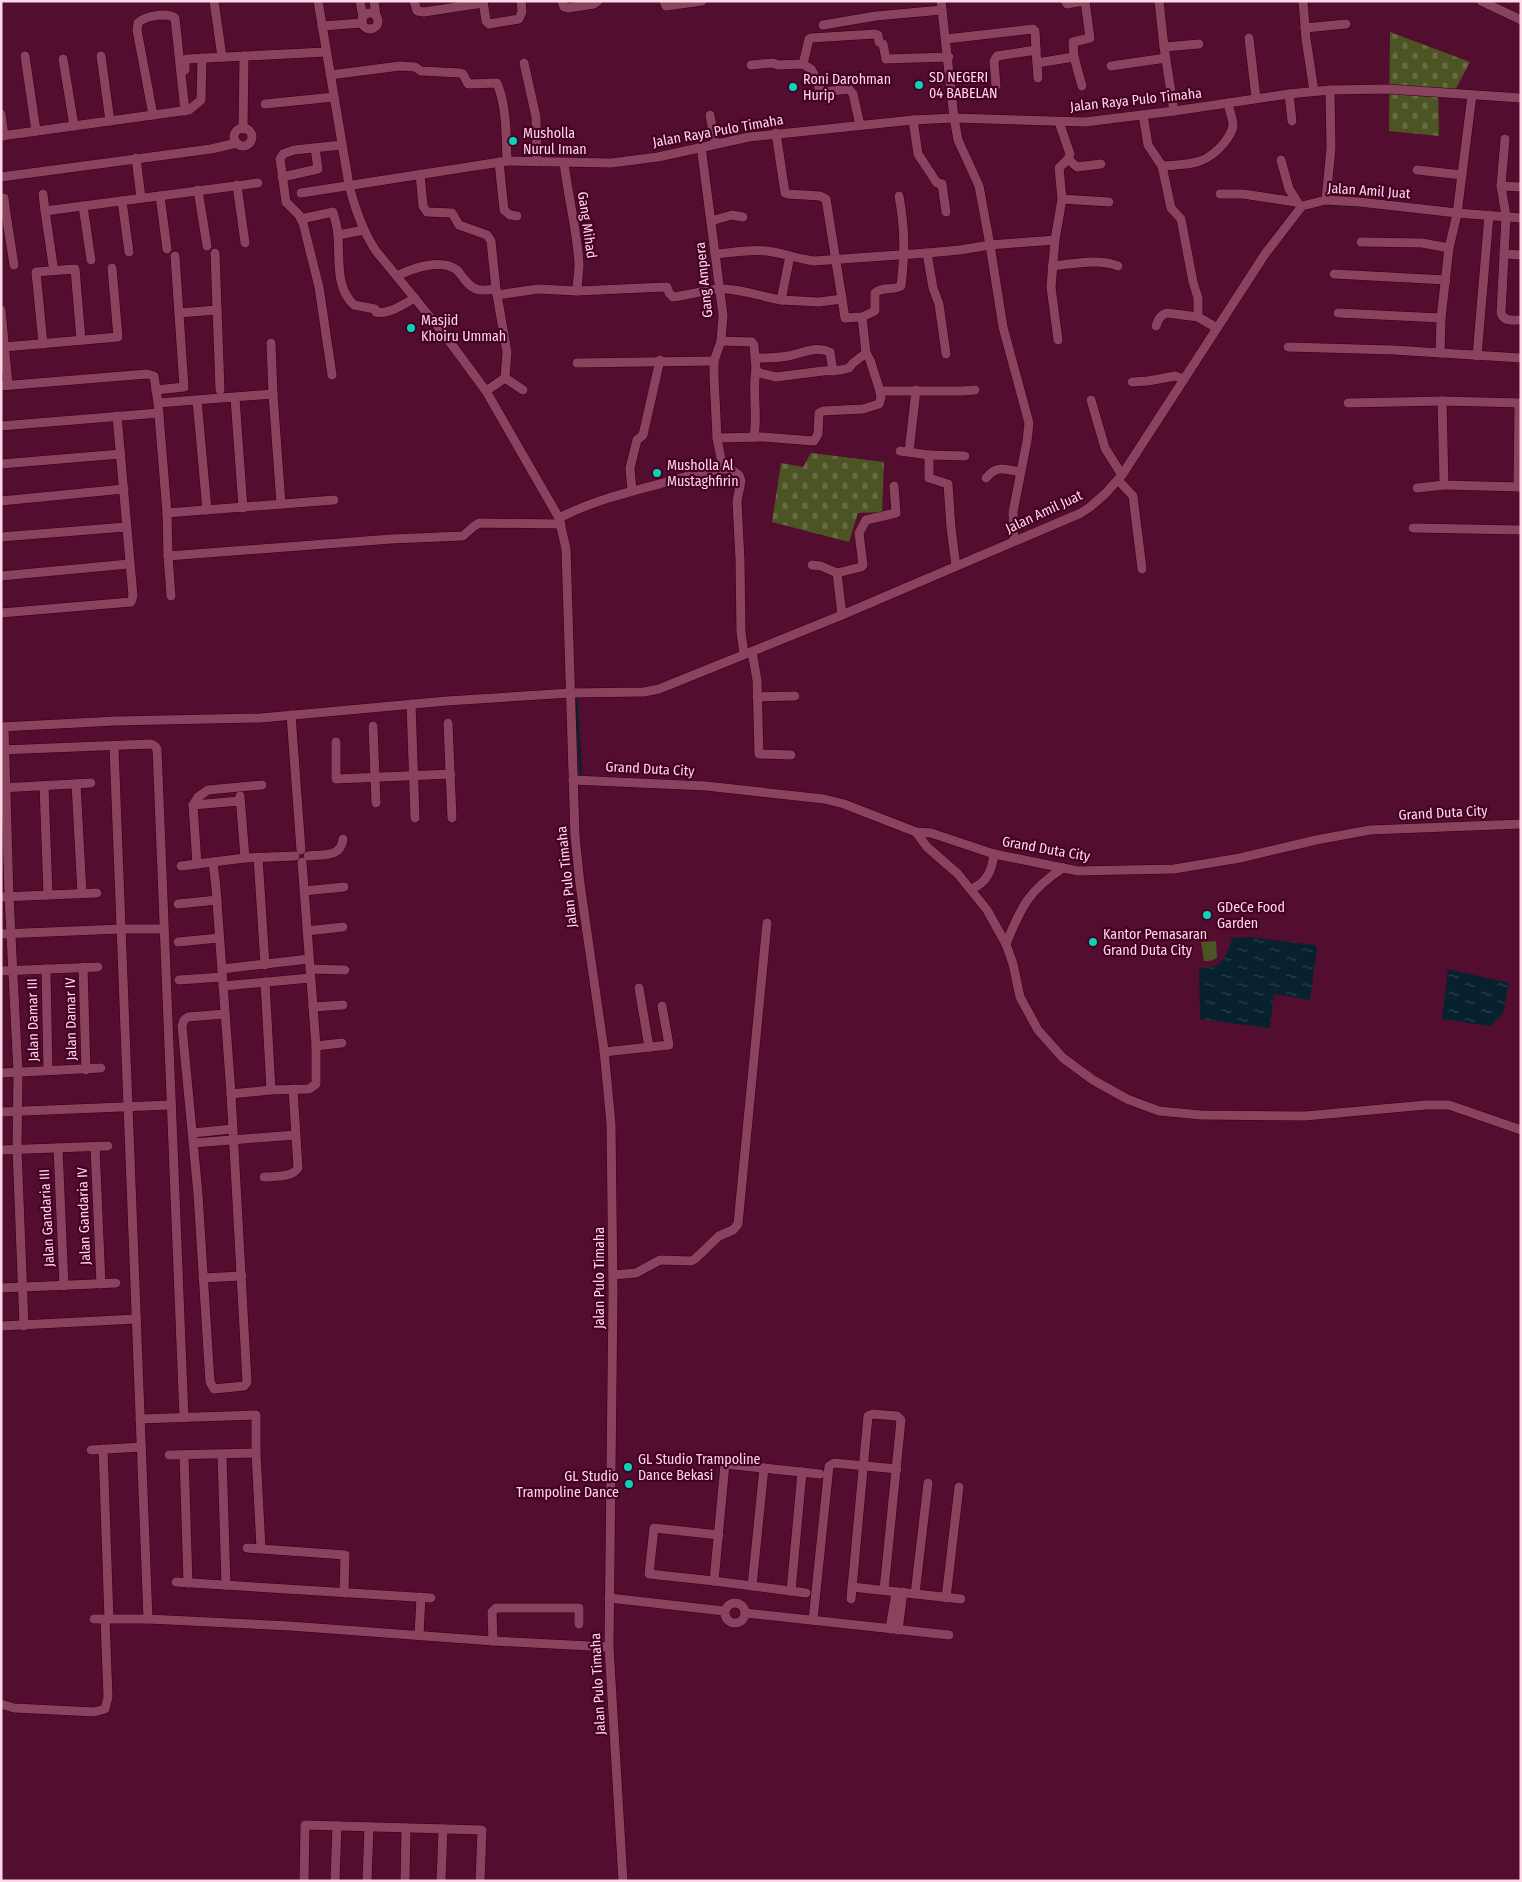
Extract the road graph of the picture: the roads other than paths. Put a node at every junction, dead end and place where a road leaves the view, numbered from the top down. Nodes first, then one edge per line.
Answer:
1 (214, 1) edge
2 (318, 1) edge
3 (360, 1) edge
4 (374, 1) edge
5 (414, 1) edge
6 (521, 1) edge
7 (562, 1) edge
8 (598, 1) edge
9 (664, 1) edge
10 (702, 1) edge
11 (1065, 1) edge
12 (1084, 1) edge
13 (1170, 1) edge
14 (1303, 1) edge
15 (1481, 1) edge
16 (483, 2) edge
17 (1159, 2) edge
18 (942, 6) edge
19 (376, 16) junction
20 (363, 20) junction
21 (1521, 20) edge
22 (1346, 24) dead end
23 (823, 25) dead end
24 (324, 26) junction
25 (1305, 28) junction
26 (1249, 38) dead end
27 (946, 40) junction
28 (1199, 44) dead end
29 (1164, 47) junction
30 (1036, 50) junction
31 (326, 52) junction
32 (25, 56) dead end
33 (101, 56) dead end
34 (244, 56) junction
35 (222, 57) junction
36 (948, 57) junction
37 (1074, 57) junction
38 (202, 58) junction
39 (1166, 58) junction
40 (63, 59) dead end
41 (524, 63) dead end
42 (1037, 63) junction
43 (803, 64) junction
44 (751, 65) dead end
45 (1111, 66) dead end
46 (334, 74) junction
47 (1038, 78) dead end
48 (996, 86) dead end
49 (1082, 86) dead end
50 (1330, 90) junction
51 (1314, 92) junction
52 (1289, 94) junction
53 (1472, 96) junction
54 (334, 97) junction
55 (1256, 98) junction
56 (1521, 98) edge
57 (1228, 103) junction
58 (265, 104) dead end
59 (187, 111) junction
60 (1174, 111) junction
61 (1, 114) edge
62 (153, 115) junction
63 (710, 115) dead end
64 (1143, 115) junction
65 (954, 118) junction
66 (913, 120) junction
67 (110, 121) junction
68 (1292, 121) dead end
69 (1058, 122) junction
70 (860, 125) junction
71 (74, 126) junction
72 (243, 129) junction
73 (36, 131) junction
74 (776, 133) junction
75 (3, 136) edge
76 (1506, 139) dead end
77 (715, 143) junction
78 (237, 144) junction
79 (342, 145) junction
80 (701, 146) junction
81 (315, 148) junction
82 (136, 158) junction
83 (1068, 159) junction
84 (1281, 160) dead end
85 (503, 161) junction
86 (537, 162) junction
87 (564, 162) junction
88 (1101, 164) dead end
89 (1162, 166) junction
90 (1417, 170) dead end
91 (420, 174) junction
92 (1462, 175) junction
93 (1, 177) edge
94 (282, 177) junction
95 (258, 182) dead end
96 (237, 185) junction
97 (349, 185) junction
98 (1501, 186) junction
99 (1521, 187) edge
100 (198, 190) junction
101 (301, 193) dead end
102 (43, 194) dead end
103 (1220, 194) dead end
104 (160, 196) junction
105 (899, 196) dead end
106 (4, 198) dead end
107 (141, 198) junction
108 (1062, 199) junction
109 (1326, 200) junction
110 (122, 201) junction
111 (1109, 202) dead end
112 (1299, 204) junction
113 (83, 206) junction
114 (45, 211) junction
115 (946, 212) dead end
116 (4, 214) edge
117 (1457, 214) junction
118 (516, 216) dead end
119 (743, 217) dead end
120 (1489, 217) junction
121 (1521, 218) edge
122 (301, 219) junction
123 (1505, 219) junction
124 (712, 221) junction
125 (364, 230) junction
126 (338, 235) junction
127 (1055, 240) junction
128 (1361, 242) dead end
129 (245, 243) dead end
130 (990, 245) junction
131 (207, 246) dead end
132 (1449, 248) junction
133 (167, 249) dead end
134 (129, 252) dead end
135 (214, 253) dead end
136 (927, 253) junction
137 (715, 254) junction
138 (905, 254) junction
139 (1504, 254) junction
140 (1521, 255) edge
141 (175, 256) dead end
142 (790, 256) junction
143 (91, 260) dead end
144 (837, 260) junction
145 (14, 265) dead end
146 (53, 265) dead end
147 (1052, 266) junction
148 (1118, 266) dead end
149 (112, 268) dead end
150 (1334, 274) dead end
151 (399, 275) junction
152 (1446, 280) junction
153 (720, 289) junction
154 (496, 292) junction
155 (577, 292) junction
156 (415, 298) junction
157 (842, 299) junction
158 (781, 300) junction
159 (1, 310) edge
160 (217, 310) junction
161 (179, 313) junction
162 (1338, 313) dead end
163 (862, 317) junction
164 (1198, 317) junction
165 (1441, 318) junction
166 (1521, 320) edge
167 (1156, 326) dead end
168 (1217, 328) junction
169 (82, 340) junction
170 (721, 340) junction
171 (1058, 340) dead end
172 (271, 343) dead end
173 (43, 344) junction
174 (4, 347) junction
175 (1288, 348) dead end
176 (866, 353) junction
177 (1440, 353) junction
178 (946, 354) dead end
179 (1477, 356) junction
180 (756, 358) junction
181 (1521, 358) edge
182 (660, 360) junction
183 (714, 361) junction
184 (577, 363) dead end
185 (756, 369) junction
186 (834, 370) junction
187 (332, 375) dead end
188 (1184, 379) junction
189 (502, 380) junction
190 (1132, 382) dead end
191 (4, 386) edge
192 (156, 390) junction
193 (220, 390) dead end
194 (488, 390) junction
195 (523, 390) dead end
196 (880, 390) junction
197 (916, 390) junction
198 (974, 390) dead end
199 (273, 394) junction
200 (235, 398) junction
201 (197, 400) junction
202 (1091, 400) dead end
203 (1442, 401) junction
204 (1348, 403) dead end
205 (1520, 403) edge
206 (158, 404) junction
207 (159, 413) junction
208 (117, 416) junction
209 (1, 426) edge
210 (754, 437) junction
211 (717, 438) junction
212 (121, 454) junction
213 (929, 455) junction
214 (965, 456) dead end
215 (1, 464) edge
216 (723, 470) junction
217 (1021, 472) junction
218 (1120, 477) junction
219 (986, 478) dead end
220 (1444, 485) junction
221 (894, 486) dead end
222 (1520, 487) edge
223 (1417, 488) dead end
224 (124, 489) junction
225 (632, 491) junction
226 (334, 500) dead end
227 (1, 501) edge
228 (281, 504) junction
229 (243, 508) junction
230 (207, 510) junction
231 (167, 513) junction
232 (562, 519) junction
233 (126, 526) junction
234 (1412, 528) dead end
235 (1521, 530) edge
236 (1, 538) edge
237 (1014, 541) junction
238 (168, 556) junction
239 (129, 564) junction
240 (812, 565) dead end
241 (956, 566) junction
242 (1142, 569) dead end
243 (837, 573) junction
244 (1, 576) edge
245 (171, 596) dead end
246 (1, 613) edge
247 (842, 615) junction
248 (748, 653) junction
249 (570, 693) junction
250 (795, 696) dead end
251 (757, 697) junction
252 (411, 704) junction
253 (291, 715) junction
254 (448, 723) dead end
255 (373, 726) dead end
256 (3, 727) edge
257 (336, 742) dead end
258 (114, 747) junction
259 (3, 750) edge
260 (791, 755) dead end
261 (450, 774) junction
262 (414, 776) junction
263 (375, 777) junction
264 (573, 780) junction
265 (91, 783) dead end
266 (76, 784) junction
267 (262, 785) dead end
268 (44, 786) junction
269 (4, 788) edge
270 (240, 788) junction
271 (240, 801) junction
272 (376, 803) dead end
273 (194, 805) junction
274 (415, 818) dead end
275 (452, 818) dead end
276 (1521, 824) edge
277 (916, 832) junction
278 (343, 839) dead end
279 (994, 854) junction
280 (301, 856) junction
281 (258, 857) junction
282 (245, 858) junction
283 (213, 862) junction
284 (197, 864) junction
285 (181, 866) dead end
286 (1063, 868) junction
287 (344, 887) dead end
288 (971, 889) junction
289 (304, 891) junction
290 (82, 893) junction
291 (97, 893) dead end
292 (48, 894) junction
293 (5, 896) edge
294 (217, 900) junction
295 (178, 904) dead end
296 (767, 923) dead end
297 (343, 927) dead end
298 (121, 929) junction
299 (164, 929) junction
300 (307, 931) junction
301 (1, 934) edge
302 (11, 934) junction
303 (220, 938) junction
304 (178, 942) dead end
305 (1006, 944) junction
306 (309, 959) junction
307 (265, 965) junction
308 (83, 967) junction
309 (98, 967) dead end
310 (46, 968) junction
311 (345, 970) dead end
312 (1, 971) edge
313 (12, 971) junction
314 (310, 974) junction
315 (222, 977) junction
316 (179, 980) dead end
317 (265, 982) junction
318 (639, 988) dead end
319 (343, 1005) dead end
320 (662, 1006) dead end
321 (313, 1007) junction
322 (225, 1014) junction
323 (342, 1043) dead end
324 (316, 1046) junction
325 (649, 1047) junction
326 (604, 1052) junction
327 (101, 1068) dead end
328 (48, 1070) junction
329 (86, 1070) junction
330 (1, 1073) edge
331 (18, 1073) junction
332 (293, 1089) junction
333 (271, 1090) junction
334 (230, 1094) junction
335 (170, 1105) junction
336 (129, 1106) junction
337 (18, 1111) junction
338 (1, 1112) edge
339 (232, 1129) junction
340 (1521, 1130) edge
341 (193, 1132) junction
342 (296, 1136) junction
343 (233, 1139) junction
344 (194, 1143) junction
345 (108, 1146) dead end
346 (95, 1147) junction
347 (58, 1148) junction
348 (17, 1149) junction
349 (1, 1150) edge
350 (264, 1177) dead end
351 (617, 1275) junction
352 (242, 1276) junction
353 (203, 1278) junction
354 (116, 1283) dead end
355 (100, 1284) junction
356 (64, 1286) junction
357 (1, 1288) edge
358 (23, 1288) junction
359 (136, 1319) junction
360 (1, 1326) edge
361 (24, 1326) junction
362 (184, 1418) junction
363 (140, 1419) junction
364 (141, 1447) junction
365 (103, 1449) junction
366 (91, 1450) dead end
367 (256, 1453) junction
368 (222, 1454) junction
369 (169, 1455) dead end
370 (184, 1455) junction
371 (864, 1467) junction
372 (764, 1468) junction
373 (897, 1469) junction
374 (802, 1472) junction
375 (820, 1474) dead end
376 (928, 1483) dead end
377 (959, 1487) dead end
378 (719, 1535) junction
379 (247, 1548) dead end
380 (261, 1548) junction
381 (714, 1581) junction
382 (176, 1582) dead end
383 (188, 1583) junction
384 (737, 1584) junction
385 (226, 1585) junction
386 (752, 1586) junction
387 (852, 1587) junction
388 (884, 1590) junction
389 (791, 1591) junction
390 (899, 1592) junction
391 (344, 1593) junction
392 (806, 1593) dead end
393 (916, 1594) junction
394 (609, 1598) junction
395 (946, 1598) junction
396 (851, 1599) dead end
397 (961, 1599) dead end
398 (734, 1602) junction
399 (724, 1611) junction
400 (745, 1613) junction
401 (94, 1619) dead end
402 (107, 1619) junction
403 (148, 1619) junction
404 (813, 1620) junction
405 (579, 1624) dead end
406 (894, 1629) junction
407 (418, 1635) junction
408 (949, 1635) dead end
409 (493, 1641) junction
410 (609, 1649) junction
411 (1, 1704) edge
412 (337, 1826) junction
413 (369, 1827) junction
414 (406, 1828) junction
415 (443, 1829) junction
416 (304, 1881) edge
417 (335, 1881) edge
418 (367, 1881) edge
419 (405, 1881) edge
420 (441, 1881) edge
421 (480, 1881) edge
422 (623, 1881) edge

1 - 35 street
2 - 24 street
3 - 20 street
4 - 19 street
5 - 16 street
6 - 16 street
7 - 8 street
9 - 10 street
11 - 12 street
12 - 37 street
13 - 17 street
14 - 25 street
15 - 21 street
17 - 29 street
18 - 23 street
18 - 27 street
19 - 20 street
19 - 20 street
20 - 24 street
22 - 25 street
24 - 31 street
25 - 51 street
26 - 55 street
27 - 30 street
27 - 36 street
28 - 29 street
29 - 39 street
30 - 42 street
30 - 48 street
31 - 34 street
31 - 46 street
32 - 73 street
33 - 67 street
34 - 35 street
34 - 72 street
35 - 38 street
36 - 43 street
36 - 65 street
37 - 42 street
37 - 49 street
38 - 59 street
38 - 59 street
39 - 45 street
39 - 60 street
40 - 71 street
41 - 86 street
42 - 47 street
43 - 44 street
43 - 70 street
46 - 54 street
46 - 85 street
50 - 51 street, Jalan Raya Pulo Timaha
50 - 53 street, Jalan Raya Pulo Timaha
50 - 109 street
51 - 52 street, Jalan Raya Pulo Timaha
52 - 55 street, Jalan Raya Pulo Timaha
52 - 68 street
53 - 56 street, Jalan Raya Pulo Timaha
53 - 92 street
54 - 58 street
54 - 79 street
55 - 57 street, Jalan Raya Pulo Timaha
57 - 60 street, Jalan Raya Pulo Timaha
57 - 89 street
59 - 62 street
59 - 62 street
60 - 64 street, Jalan Raya Pulo Timaha
61 - 75 street
62 - 67 street
63 - 77 street
64 - 69 street, Jalan Raya Pulo Timaha
64 - 89 street
65 - 66 street, Jalan Raya Pulo Timaha
65 - 69 street, Jalan Raya Pulo Timaha
65 - 130 street
66 - 70 street, Jalan Raya Pulo Timaha
66 - 115 street
67 - 71 street
69 - 83 street
70 - 74 street, Jalan Raya Pulo Timaha
71 - 73 street
72 - 78 street
72 - 78 street
73 - 75 street
74 - 77 street, Jalan Raya Pulo Timaha
74 - 144 street
76 - 98 street
77 - 80 street, Jalan Raya Pulo Timaha
78 - 82 street
79 - 81 street
79 - 97 street
80 - 87 street, Jalan Raya Pulo Timaha
80 - 124 street, Gang Ampera
81 - 94 street
81 - 94 street
82 - 93 street
82 - 107 street
83 - 88 street
83 - 108 street
84 - 112 street
85 - 86 street, Jalan Raya Pulo Timaha
85 - 91 street, Jalan Raya Pulo Timaha
85 - 118 street
86 - 87 street, Jalan Raya Pulo Timaha
87 - 155 street, Gang Mihad
89 - 164 street
90 - 92 street
91 - 97 street, Jalan Raya Pulo Timaha
91 - 154 street
92 - 117 street
94 - 122 street
95 - 96 street
96 - 100 street
96 - 129 street
97 - 101 street, Jalan Raya Pulo Timaha
97 - 125 street
98 - 99 street
98 - 123 street
100 - 104 street
100 - 131 street
102 - 114 street
103 - 112 street
104 - 107 street
104 - 133 street
105 - 138 street
106 - 116 street
107 - 110 street
108 - 111 street
108 - 127 street
109 - 112 street, Jalan Amil Juat
109 - 117 street, Jalan Amil Juat
110 - 113 street
110 - 134 street
112 - 168 street, Jalan Amil Juat
113 - 114 street
113 - 143 street
114 - 146 street
116 - 145 street
117 - 120 street, Jalan Amil Juat
117 - 132 street
119 - 124 street
120 - 123 street, Jalan Amil Juat
120 - 179 street
121 - 123 street, Jalan Amil Juat
122 - 126 street
122 - 187 street
123 - 139 street
124 - 137 street, Gang Ampera
125 - 126 street
125 - 151 street
126 - 156 street
127 - 130 street
127 - 147 street
128 - 132 street
130 - 136 street
130 - 217 street
132 - 152 street
135 - 160 street
136 - 138 street
136 - 178 street
137 - 142 street
137 - 153 street, Gang Ampera
138 - 144 street
138 - 163 street
139 - 140 street
139 - 166 street
141 - 161 street
142 - 144 street
142 - 158 street
144 - 157 street
147 - 148 street
147 - 171 street
149 - 169 street
150 - 152 street
151 - 154 street
151 - 156 street
152 - 165 street
153 - 155 street
153 - 158 street
153 - 170 street, Gang Ampera
154 - 155 street
154 - 189 street
156 - 194 street
157 - 158 street
157 - 163 street
159 - 174 street
160 - 161 street
160 - 193 street
161 - 192 street
162 - 165 street
163 - 176 street
164 - 167 street
164 - 168 street
165 - 177 street
168 - 188 street, Jalan Amil Juat
169 - 173 street
169 - 173 street
170 - 180 street
170 - 183 street, Gang Ampera
172 - 199 street
173 - 174 street
174 - 191 street
175 - 177 street
176 - 186 street
176 - 196 street
177 - 179 street
179 - 181 street
180 - 185 street
180 - 186 street
182 - 183 street
182 - 184 street
182 - 225 street
183 - 211 street, Gang Ampera
185 - 186 street
185 - 210 street
188 - 190 street
188 - 218 street, Jalan Amil Juat
189 - 194 street
189 - 195 street
191 - 192 street
192 - 206 street
194 - 232 street
196 - 197 street
196 - 210 street
197 - 198 street
197 - 213 street
199 - 200 street
199 - 228 street
200 - 201 street
200 - 229 street
201 - 206 street
201 - 230 street
202 - 218 street
203 - 204 street
203 - 205 street
203 - 220 street
205 - 222 street
206 - 207 street
207 - 208 street
207 - 231 street
208 - 209 street
208 - 212 street
210 - 211 street
211 - 216 street, Gang Ampera
212 - 215 street
212 - 224 street
213 - 214 street
213 - 241 street
216 - 225 street
216 - 248 street
217 - 219 street
217 - 237 street
218 - 237 street, Jalan Amil Juat
218 - 242 street
220 - 222 street
220 - 223 street
221 - 243 street
224 - 227 street
224 - 233 street
225 - 232 street
226 - 228 street
228 - 229 street
229 - 230 street
230 - 231 street
231 - 238 street
232 - 238 street
232 - 249 street, Jalan Pulo Timaha
233 - 236 street
233 - 239 street
234 - 235 street
237 - 241 street, Jalan Amil Juat
238 - 245 street
239 - 244 street
239 - 246 street
240 - 243 street
241 - 247 street, Jalan Amil Juat
243 - 247 street
247 - 248 street, Jalan Amil Juat
248 - 249 street, Jalan Amil Juat
248 - 251 street
249 - 252 street, Jalan Amil Juat
249 - 264 street, Jalan Pulo Timaha
250 - 251 street
251 - 260 street
252 - 253 street, Jalan Amil Juat
252 - 262 street
253 - 256 street, Jalan Amil Juat
253 - 280 street
254 - 261 street
255 - 263 street
256 - 259 street
257 - 263 street
258 - 259 street
258 - 298 street
258 - 299 street
259 - 269 street
261 - 262 street
261 - 275 street
262 - 263 street
262 - 274 street
263 - 272 street
264 - 277 street, Grand Duta City
264 - 326 street, Jalan Pulo Timaha
265 - 266 street
266 - 268 street
266 - 290 street
267 - 270 street
268 - 269 street
268 - 292 street
269 - 293 street
270 - 271 street
270 - 273 street
271 - 273 street
271 - 282 street
273 - 284 street
276 - 286 street, Grand Duta City
277 - 279 street, Grand Duta City
277 - 288 street
278 - 280 street
279 - 286 street, Grand Duta City
279 - 288 street
280 - 281 street
280 - 289 street
281 - 282 street
281 - 307 street
282 - 283 street
283 - 284 street
283 - 294 street
284 - 285 street
286 - 305 street
287 - 289 street
288 - 305 street
289 - 300 street
290 - 291 street
290 - 292 street
292 - 293 street
293 - 302 street
294 - 295 street
294 - 303 street
296 - 351 street
297 - 300 street
298 - 299 street
298 - 302 street
298 - 336 street
299 - 335 street
300 - 306 street
301 - 302 street
302 - 313 street
303 - 304 street
303 - 315 street
305 - 340 street
306 - 307 street
306 - 314 street
307 - 315 street
308 - 309 street
308 - 310 street
308 - 329 street, Jalan Damar IV
310 - 313 street
310 - 328 street, Jalan Damar III
311 - 314 street
312 - 313 street
313 - 331 street
314 - 317 street
314 - 321 street
315 - 316 street
315 - 317 street
315 - 322 street
317 - 333 street
318 - 325 street
319 - 321 street
320 - 325 street
321 - 324 street
322 - 334 street
322 - 341 street
323 - 324 street
324 - 332 street
325 - 326 street
326 - 351 street, Jalan Pulo Timaha
327 - 329 street
328 - 329 street
328 - 331 street
330 - 331 street
331 - 337 street
332 - 333 street
332 - 342 street
333 - 334 street
334 - 339 street
335 - 336 street
335 - 362 street
336 - 337 street
336 - 359 street
337 - 338 street
337 - 348 street
339 - 341 street
339 - 343 street
341 - 344 street
342 - 343 street
342 - 350 street
343 - 344 street
343 - 352 street
344 - 353 street
345 - 346 street
346 - 347 street
346 - 355 street, Jalan Gandaria IV
347 - 348 street
347 - 356 street, Jalan Gandaria III
348 - 349 street
348 - 358 street
351 - 394 street, Jalan Pulo Timaha
352 - 353 street
352 - 353 street
354 - 355 street
355 - 356 street
356 - 358 street
357 - 358 street
358 - 361 street
359 - 361 street
359 - 363 street
360 - 361 street
362 - 363 street
362 - 367 street
363 - 364 street
364 - 365 street
364 - 403 street
365 - 366 street
365 - 402 street
367 - 368 street
367 - 380 street
368 - 370 street
368 - 385 street
369 - 370 street
370 - 383 street
371 - 373 street
371 - 373 street
371 - 387 street
371 - 404 street
372 - 374 street
372 - 378 street
372 - 386 street
373 - 388 street
374 - 375 street
374 - 389 street
376 - 393 street
377 - 395 street
378 - 381 street
378 - 381 street
379 - 380 street
380 - 391 street
381 - 384 street
382 - 383 street
383 - 385 street
384 - 386 street
384 - 398 street
385 - 391 street
386 - 389 street
387 - 388 street
387 - 396 street
388 - 390 street
389 - 392 street
390 - 393 street
390 - 406 street
391 - 407 street
393 - 395 street
394 - 399 street
394 - 410 street, Jalan Pulo Timaha
395 - 397 street
398 - 399 street
398 - 400 street
399 - 400 street
400 - 404 street
401 - 402 street
402 - 403 street
402 - 411 street
403 - 407 street
404 - 406 street
405 - 409 street
406 - 408 street
407 - 409 street
409 - 410 street
410 - 422 street, Jalan Pulo Timaha
412 - 413 street
412 - 416 street
412 - 417 street
413 - 414 street
413 - 418 street
414 - 415 street
414 - 419 street
415 - 420 street
415 - 421 street

